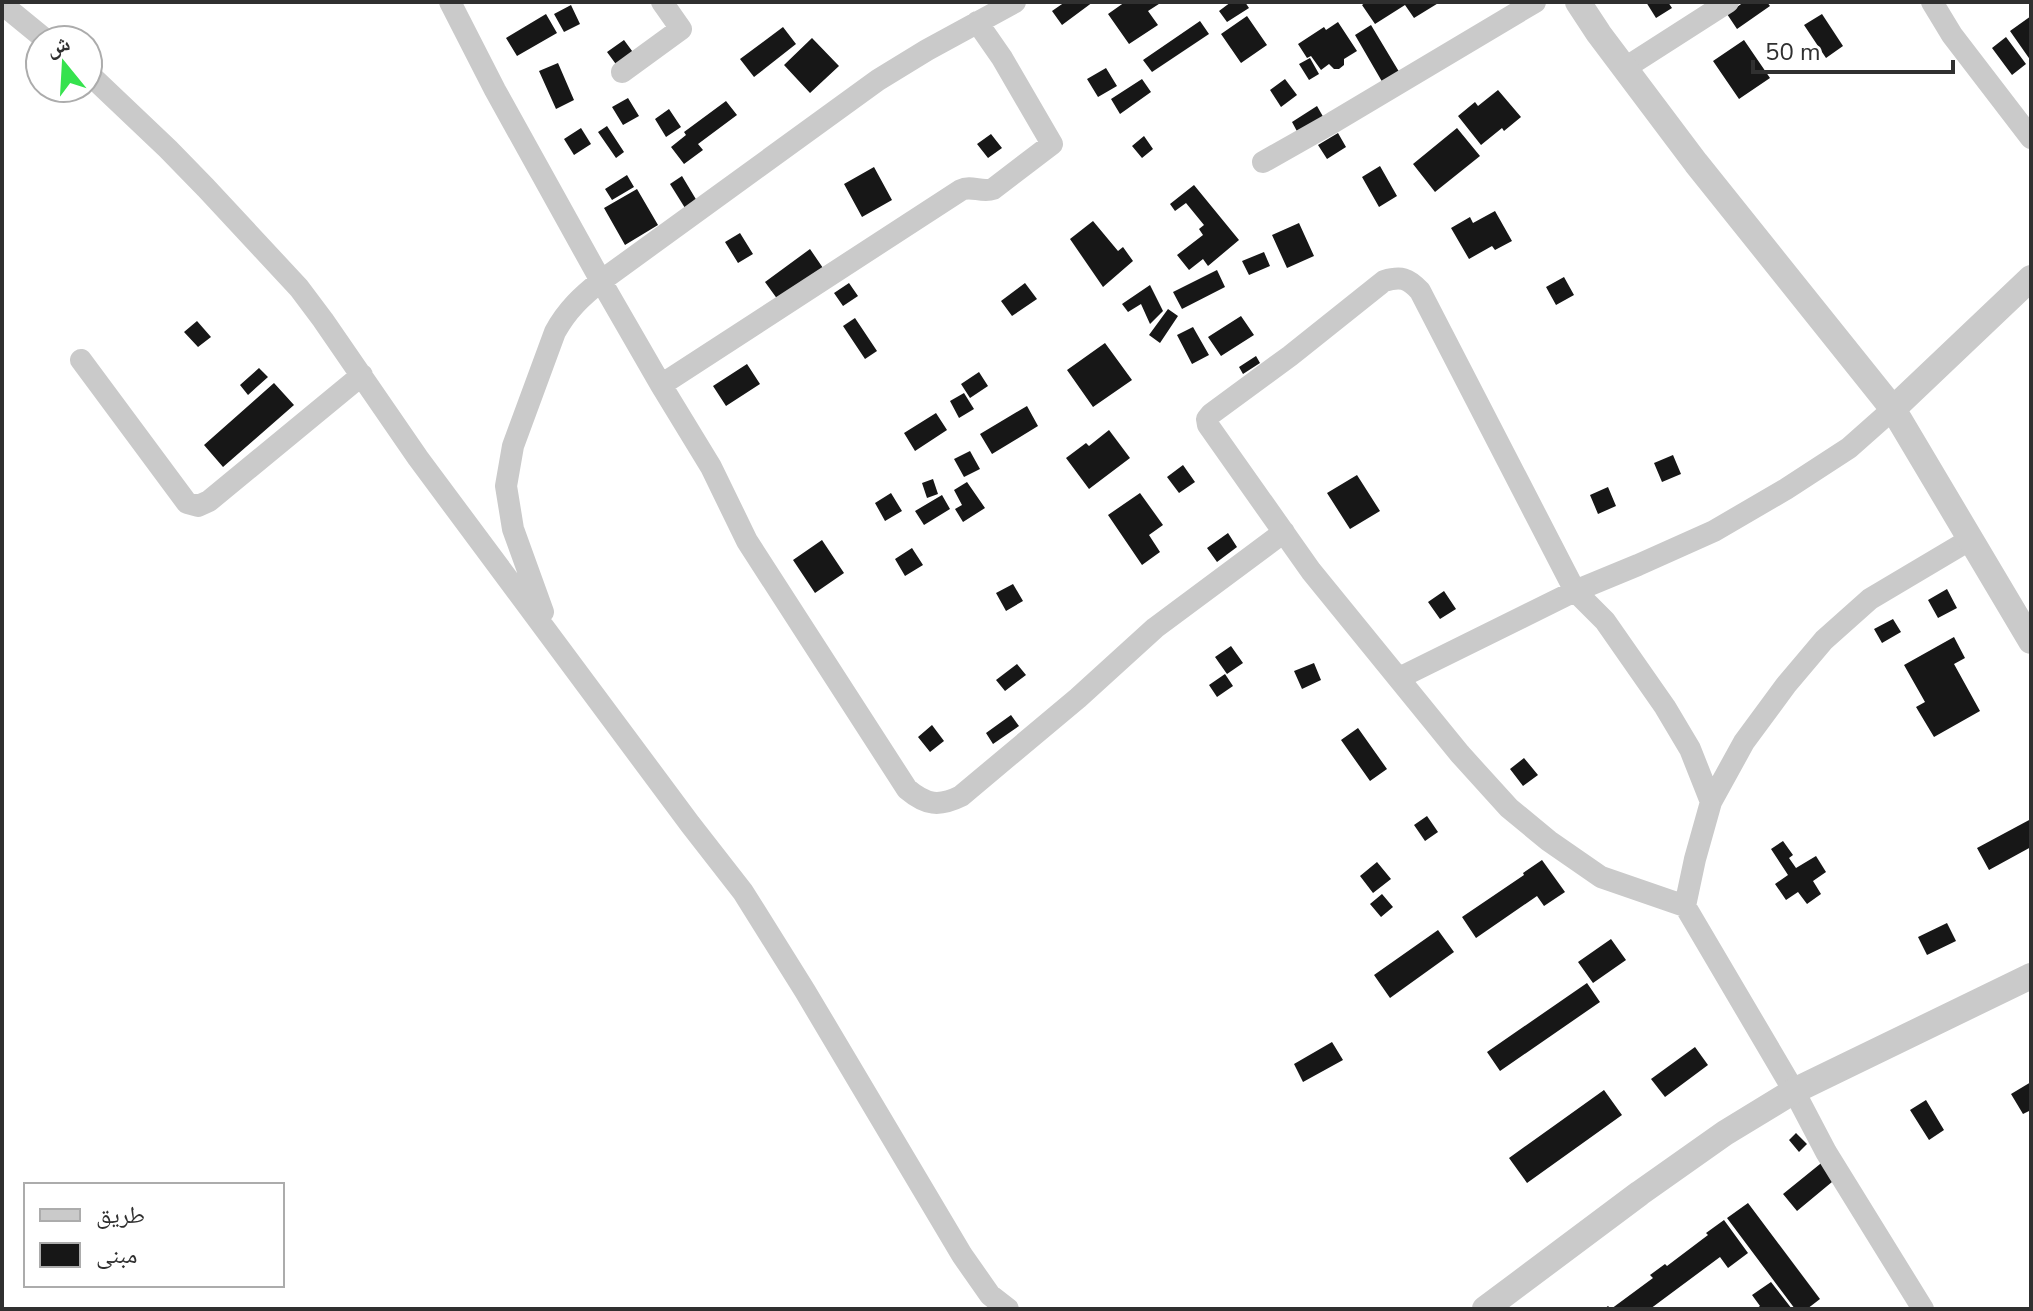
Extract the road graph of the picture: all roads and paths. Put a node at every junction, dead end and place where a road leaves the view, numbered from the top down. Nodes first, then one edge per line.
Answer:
1 (450, 2) edge
2 (662, 2) edge
3 (1015, 2) edge
4 (1535, 2) edge
5 (1578, 2) edge
6 (1728, 2) edge
7 (1932, 2) edge
8 (2, 4) edge
9 (977, 22) junction
10 (26, 24) edge
11 (1625, 68) junction
12 (622, 72) dead end
13 (104, 88) edge
14 (2031, 138) edge
15 (1263, 162) dead end
16 (2031, 278) edge
17 (601, 281) junction
18 (81, 360) dead end
19 (362, 375) junction
20 (661, 385) junction
21 (1893, 409) junction
22 (1284, 532) junction
23 (1971, 539) junction
24 (1575, 591) junction
25 (554, 641) junction
26 (2031, 641) edge
27 (1399, 678) junction
28 (1711, 802) junction
29 (1685, 906) junction
30 (2031, 976) edge
31 (1794, 1091) junction
32 (1008, 1309) edge
33 (1485, 1309) edge
34 (1923, 1309) edge

1 - 17 street
2 - 12 street
3 - 9 street
4 - 15 street
5 - 11 street
6 - 11 street
7 - 14 street
8 - 10 street
9 - 17 street
9 - 20 street
11 - 21 street
13 - 19 street
16 - 21 street
17 - 20 street
17 - 25 street
18 - 19 street
19 - 25 street
20 - 22 street
21 - 23 street
21 - 24 street
22 - 24 street
22 - 27 street
23 - 26 street
23 - 28 street
24 - 27 street
24 - 28 street
25 - 32 street
27 - 29 street
28 - 29 street
29 - 31 street
30 - 31 street
31 - 33 street
31 - 34 street

